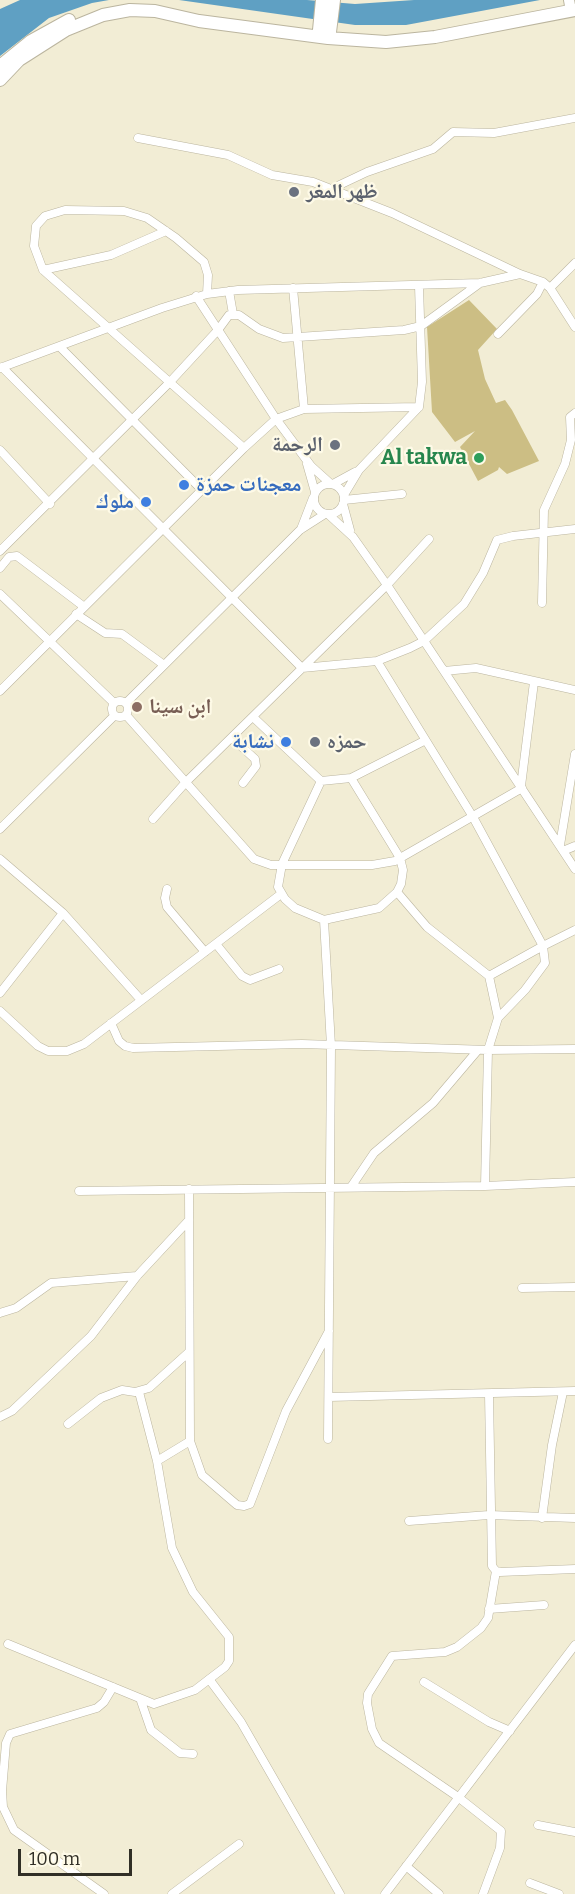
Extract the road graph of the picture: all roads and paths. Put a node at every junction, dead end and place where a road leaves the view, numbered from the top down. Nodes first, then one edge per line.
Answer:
1 (322, 0) edge
2 (334, 0) edge
3 (572, 5) edge
4 (325, 27) junction
5 (0, 66) edge
6 (0, 80) edge
7 (575, 118) edge
8 (138, 138) dead end
9 (331, 189) junction
10 (166, 231) junction
11 (575, 263) edge
12 (43, 270) junction
13 (520, 274) junction
14 (480, 283) junction
15 (546, 285) junction
16 (419, 286) junction
17 (293, 288) junction
18 (229, 291) junction
19 (207, 294) junction
20 (196, 296) junction
21 (233, 314) junction
22 (421, 326) junction
23 (575, 327) edge
24 (110, 328) junction
25 (218, 330) junction
26 (498, 334) dead end
27 (298, 335) junction
28 (60, 346) junction
29 (1, 367) edge
30 (170, 382) junction
31 (419, 407) junction
32 (304, 409) junction
33 (575, 414) edge
34 (276, 419) junction
35 (133, 420) junction
36 (244, 448) junction
37 (0, 450) edge
38 (305, 459) junction
39 (93, 461) junction
40 (359, 470) junction
41 (332, 484) junction
42 (202, 490) junction
43 (402, 494) dead end
44 (314, 495) junction
45 (344, 500) junction
46 (50, 504) junction
47 (327, 514) junction
48 (163, 529) junction
49 (575, 529) edge
50 (300, 530) junction
51 (543, 532) junction
52 (354, 537) junction
53 (429, 539) dead end
54 (0, 551) edge
55 (0, 568) edge
56 (387, 585) junction
57 (0, 594) edge
58 (232, 597) junction
59 (542, 603) dead end
60 (83, 606) junction
61 (76, 614) junction
62 (50, 640) junction
63 (424, 641) junction
64 (377, 661) junction
65 (164, 665) junction
66 (302, 668) junction
67 (444, 671) junction
68 (534, 682) junction
69 (575, 690) edge
70 (0, 691) edge
71 (114, 703) junction
72 (126, 703) junction
73 (126, 715) junction
74 (114, 716) junction
75 (254, 717) junction
76 (232, 738) junction
77 (424, 741) junction
78 (575, 754) edge
79 (351, 778) junction
80 (321, 781) junction
81 (186, 782) junction
82 (243, 783) dead end
83 (522, 787) junction
84 (473, 818) junction
85 (153, 819) dead end
86 (0, 829) edge
87 (575, 846) edge
88 (562, 848) junction
89 (400, 858) junction
90 (0, 859) edge
91 (282, 864) junction
92 (575, 869) edge
93 (167, 889) dead end
94 (397, 892) junction
95 (281, 894) junction
96 (63, 913) junction
97 (324, 920) junction
98 (575, 930) edge
99 (216, 944) junction
100 (543, 946) junction
101 (205, 952) junction
102 (279, 969) dead end
103 (489, 976) junction
104 (0, 993) edge
105 (141, 1000) junction
106 (0, 1011) edge
107 (498, 1018) junction
108 (111, 1023) junction
109 (332, 1046) junction
110 (575, 1049) edge
111 (478, 1050) junction
112 (488, 1050) junction
113 (575, 1182) edge
114 (485, 1186) junction
115 (331, 1187) junction
116 (351, 1187) junction
117 (189, 1189) junction
118 (79, 1191) dead end
119 (189, 1220) junction
120 (137, 1276) junction
121 (575, 1287) edge
122 (522, 1288) dead end
123 (0, 1312) edge
124 (330, 1327) junction
125 (189, 1352) junction
126 (575, 1391) edge
127 (140, 1392) junction
128 (563, 1392) junction
129 (489, 1394) junction
130 (329, 1397) junction
131 (0, 1417) edge
132 (68, 1424) dead end
133 (328, 1439) dead end
134 (190, 1442) junction
135 (157, 1461) junction
136 (489, 1515) junction
137 (542, 1518) junction
138 (575, 1518) edge
139 (409, 1521) dead end
140 (575, 1569) edge
141 (496, 1571) junction
142 (544, 1605) dead end
143 (489, 1609) junction
144 (9, 1644) dead end
145 (575, 1645) edge
146 (209, 1679) junction
147 (423, 1682) dead end
148 (113, 1687) junction
149 (141, 1701) junction
150 (510, 1731) junction
151 (3, 1745) edge
152 (193, 1754) dead end
153 (458, 1797) junction
154 (538, 1825) dead end
155 (575, 1832) edge
156 (239, 1844) dead end
157 (406, 1866) junction
158 (530, 1883) dead end
159 (104, 1894) edge
160 (172, 1894) edge
161 (340, 1894) edge
162 (385, 1894) edge
163 (438, 1894) edge
164 (483, 1894) edge
165 (560, 1894) edge

1 - 4 main road
2 - 4 main road
3 - 4 main road
3 - 6 main road
4 - 5 main road
7 - 9 street
8 - 9 street
9 - 13 street
10 - 12 street
10 - 12 street
10 - 19 street
11 - 15 street
12 - 24 street
13 - 14 street
13 - 15 street
14 - 16 street
14 - 22 street
15 - 23 street
15 - 26 street
16 - 17 street
16 - 22 street
17 - 18 street
17 - 27 street
18 - 19 street
18 - 21 street
19 - 20 street
20 - 24 street
20 - 25 street
21 - 25 street
21 - 27 street
22 - 27 street
22 - 31 street
24 - 28 street
24 - 30 street
25 - 30 street
25 - 34 street
27 - 32 street
28 - 29 street
28 - 35 street
29 - 39 street
30 - 35 street
30 - 36 street
31 - 32 street
31 - 40 street
32 - 34 street
33 - 51 street
34 - 36 street
34 - 38 street
35 - 39 street
35 - 42 street
36 - 42 street
37 - 46 street
38 - 41 street
38 - 44 street
39 - 46 street
39 - 48 street
40 - 41 street
40 - 45 street
41 - 44 street
41 - 45 street
42 - 48 street
43 - 45 street
44 - 47 street
44 - 50 street
45 - 47 street
45 - 52 street
46 - 54 street
47 - 50 street
47 - 52 street
48 - 58 street
48 - 60 street
49 - 51 street
50 - 58 street
51 - 59 street
51 - 63 street
52 - 56 street
53 - 56 street
55 - 60 street
56 - 63 street
56 - 66 street
57 - 62 street
58 - 65 street
58 - 66 street
60 - 61 street
61 - 62 street
61 - 65 street
62 - 70 street
62 - 71 street
63 - 64 street
63 - 67 street
64 - 66 street
64 - 77 street
65 - 72 street
66 - 75 street
67 - 68 street
67 - 83 street
68 - 69 street
68 - 83 street
71 - 72 street
71 - 74 street
72 - 73 street
73 - 74 street
73 - 81 street
74 - 86 street
75 - 76 street
75 - 80 street
76 - 81 street
76 - 82 street
77 - 79 street
77 - 84 street
78 - 88 street
79 - 80 street
79 - 89 street
80 - 91 street
81 - 85 street
81 - 91 street
83 - 84 street
83 - 88 street
84 - 89 street
84 - 100 street
87 - 88 street
88 - 92 street
89 - 91 street
89 - 94 street
90 - 96 street
91 - 95 street
93 - 101 street
94 - 97 street
94 - 103 street
95 - 97 street
95 - 99 street
96 - 104 street
96 - 105 street
97 - 109 street
98 - 100 street
99 - 101 street
99 - 102 street
100 - 103 street
100 - 107 street
101 - 105 street
103 - 107 street
105 - 108 street
106 - 108 street
107 - 112 street
108 - 109 street
109 - 111 street
109 - 115 street
110 - 112 street
111 - 112 street
111 - 116 street
112 - 114 street
113 - 114 street
114 - 116 street
115 - 116 street
115 - 117 street
115 - 124 street
117 - 118 street
117 - 119 street
119 - 120 street
119 - 125 street
120 - 123 street
120 - 131 street
121 - 122 street
124 - 130 street
124 - 134 street
125 - 127 street
125 - 134 street
126 - 128 street
127 - 132 street
127 - 135 street
128 - 129 street
128 - 137 street
129 - 130 street
129 - 136 street
130 - 133 street
134 - 135 street
135 - 146 street
136 - 137 street
136 - 139 street
136 - 141 street
137 - 138 street
140 - 141 street
141 - 143 street
142 - 143 street
143 - 153 street
144 - 148 street
145 - 150 street
146 - 149 street
146 - 161 street
147 - 150 street
148 - 149 street
148 - 151 street
149 - 152 street
150 - 153 street
151 - 159 street
153 - 157 street
153 - 164 street
154 - 155 street
156 - 160 street
157 - 162 street
157 - 163 street
158 - 165 street

